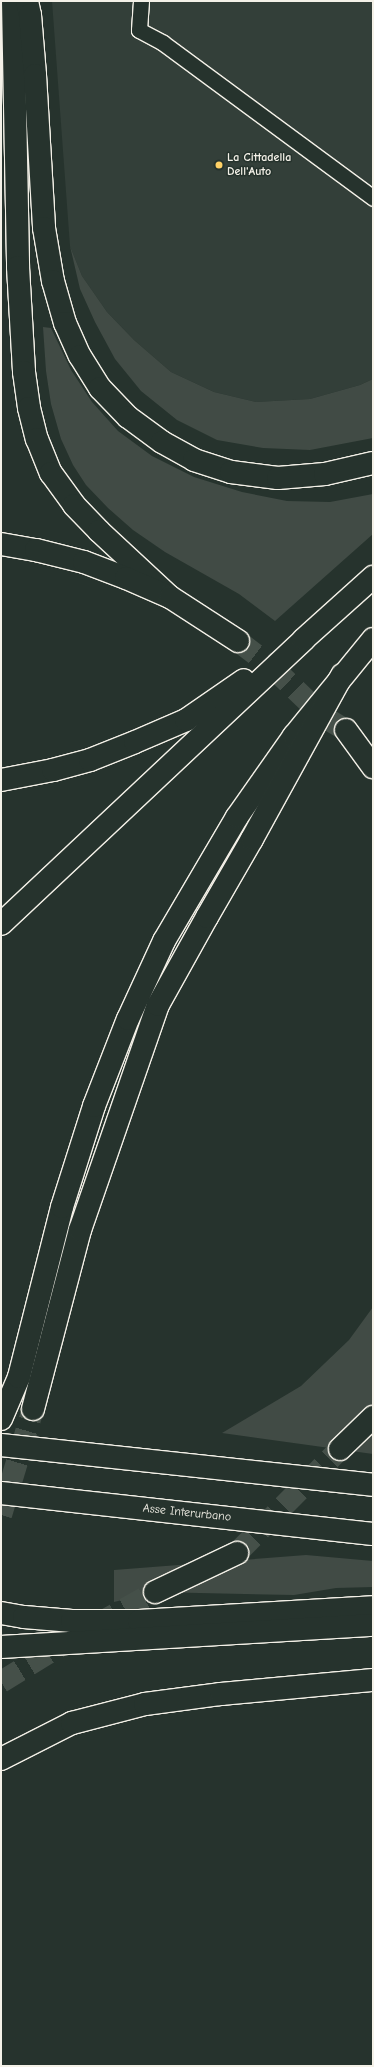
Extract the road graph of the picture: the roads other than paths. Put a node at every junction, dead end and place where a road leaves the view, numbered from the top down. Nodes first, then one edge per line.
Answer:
1 (13, 1) edge
2 (27, 1) edge
3 (141, 1) edge
4 (373, 198) edge
5 (373, 463) edge
6 (1, 544) edge
7 (373, 577) edge
8 (170, 597) junction
9 (304, 639) junction
10 (373, 639) edge
11 (238, 641) tunnel mouth
12 (342, 675) junction
13 (346, 730) tunnel mouth
14 (373, 767) edge
15 (1, 780) edge
16 (1, 924) edge
17 (33, 1409) tunnel mouth
18 (373, 1417) edge
19 (1, 1419) edge
20 (1, 1445) edge
21 (340, 1449) tunnel mouth
22 (373, 1485) edge
23 (1, 1493) edge
24 (373, 1534) edge
25 (237, 1553) tunnel mouth
26 (155, 1592) tunnel mouth
27 (373, 1607) edge
28 (1, 1613) edge
29 (373, 1625) edge
30 (1, 1647) edge
31 (373, 1680) edge
32 (1, 1759) edge

1 - 8 highway
2 - 5 highway
3 - 4 lane
6 - 8 highway
7 - 9 highway
8 - 11 highway
9 - 15 highway
9 - 16 highway
10 - 12 highway
12 - 17 highway
12 - 19 highway
13 - 14 highway
18 - 21 highway
20 - 22 highway, bridge
23 - 24 highway, Asse Interurbano, bridge
25 - 26 highway
27 - 28 highway
29 - 30 highway
31 - 32 highway

